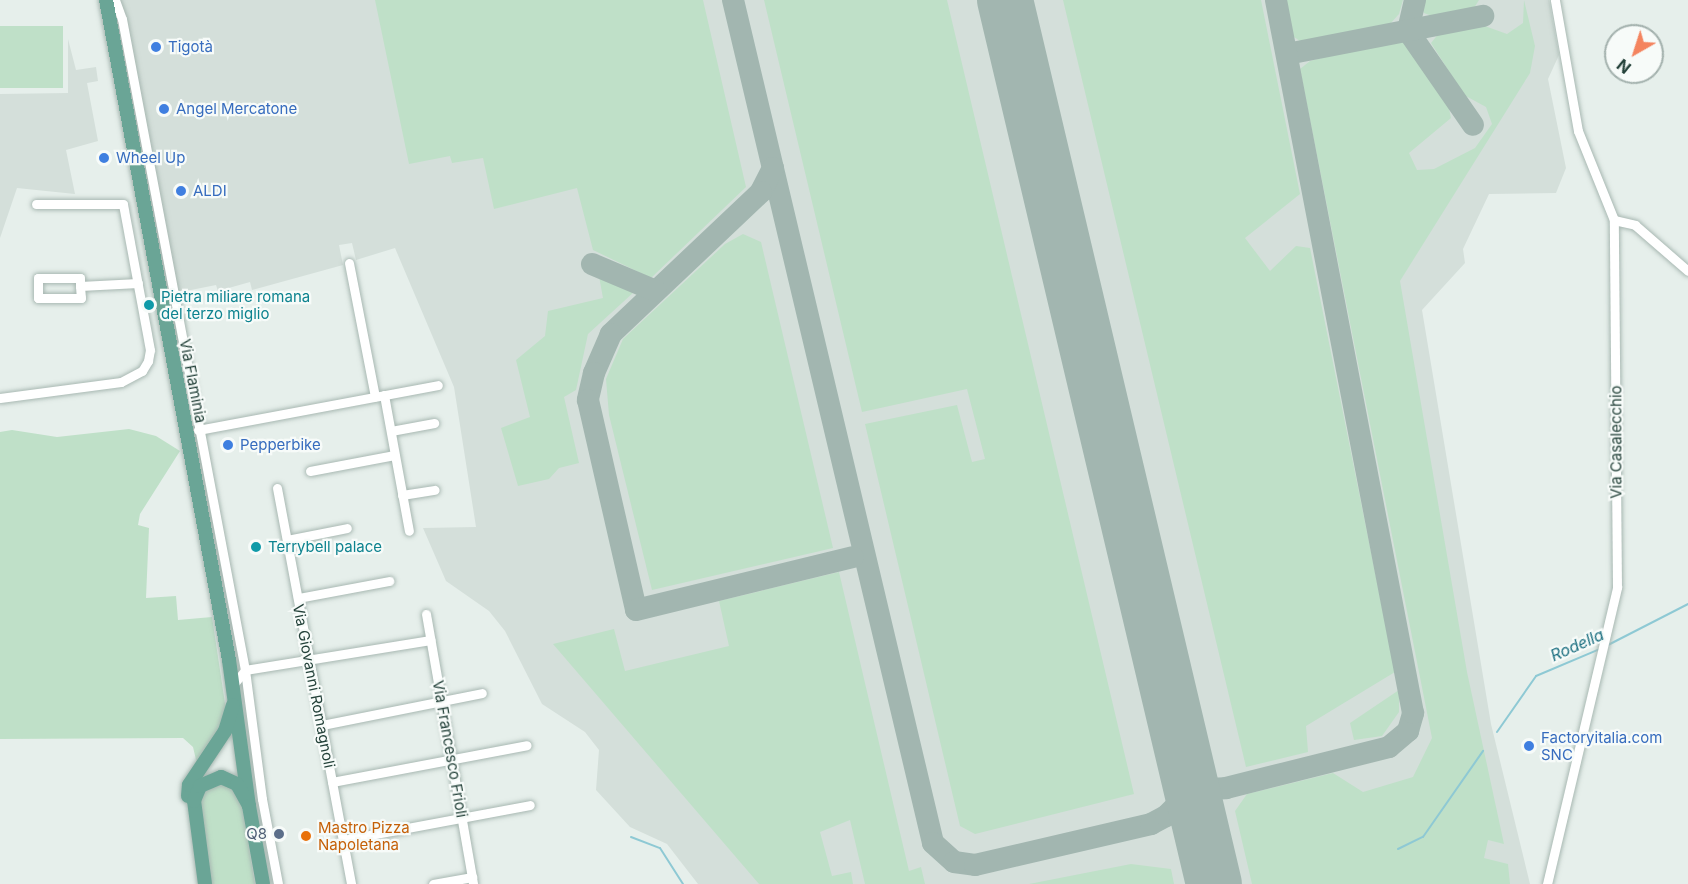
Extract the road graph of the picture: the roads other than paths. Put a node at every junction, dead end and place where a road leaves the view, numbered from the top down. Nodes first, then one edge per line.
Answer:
1 (106, 0) edge
2 (115, 0) edge
3 (1555, 0) edge
4 (36, 204) dead end
5 (1614, 220) junction
6 (349, 262) dead end
7 (1688, 271) edge
8 (138, 283) junction
9 (80, 286) junction
10 (164, 286) junction
11 (438, 385) dead end
12 (380, 396) junction
13 (0, 398) edge
14 (434, 423) dead end
15 (198, 430) junction
16 (391, 431) junction
17 (395, 455) junction
18 (310, 471) dead end
19 (277, 488) dead end
20 (435, 489) dead end
21 (402, 495) junction
22 (347, 528) dead end
23 (409, 531) dead end
24 (287, 540) junction
25 (389, 581) dead end
26 (298, 598) junction
27 (426, 614) dead end
28 (431, 640) junction
29 (309, 660) junction
30 (245, 670) junction
31 (234, 691) junction
32 (482, 693) dead end
33 (441, 701) junction
34 (322, 725) junction
35 (527, 745) dead end
36 (452, 759) junction
37 (332, 782) junction
38 (530, 805) dead end
39 (249, 806) junction
40 (462, 818) junction
41 (195, 827) junction
42 (343, 840) junction
43 (472, 880) edge
44 (205, 884) edge
45 (263, 884) edge
46 (278, 884) edge
47 (351, 884) edge
48 (433, 884) edge
49 (1547, 884) edge

1 - 10 main road, Via Flaminia
2 - 10 street, Via Flaminia
3 - 5 street, Via Casalecchio
4 - 8 street
5 - 7 street
5 - 49 street, Via Casalecchio
6 - 12 street
8 - 9 street
8 - 13 street
9 - 9 street
10 - 15 street, Via Flaminia
10 - 31 main road, Via Flaminia
11 - 12 street
12 - 15 street
12 - 16 street
14 - 16 street
15 - 30 street, Via Flaminia
16 - 17 street
17 - 18 street
17 - 21 street
19 - 24 street, Via Giovanni Romagnoli
20 - 21 street
21 - 23 street
22 - 24 street
24 - 26 street, Via Giovanni Romagnoli
25 - 26 street
26 - 29 street, Via Giovanni Romagnoli
27 - 28 street, Via Francesco Frioli
28 - 29 street
28 - 33 street, Via Francesco Frioli
29 - 30 street
29 - 34 street, Via Giovanni Romagnoli
30 - 31 street
30 - 46 street, Via Flaminia
31 - 39 main road, Via Flaminia
31 - 41 main road, Via Flaminia
32 - 33 street
33 - 34 street
33 - 36 street, Via Francesco Frioli
34 - 37 street, Via Giovanni Romagnoli
35 - 36 street
36 - 37 street
36 - 40 street, Via Francesco Frioli
37 - 42 street, Via Giovanni Romagnoli
38 - 40 street
39 - 41 main road, Via Flaminia
39 - 45 main road, Via Flaminia
40 - 42 street
40 - 43 street, Via Francesco Frioli
41 - 44 main road, Via Flaminia
42 - 47 street, Via Giovanni Romagnoli
43 - 48 street

